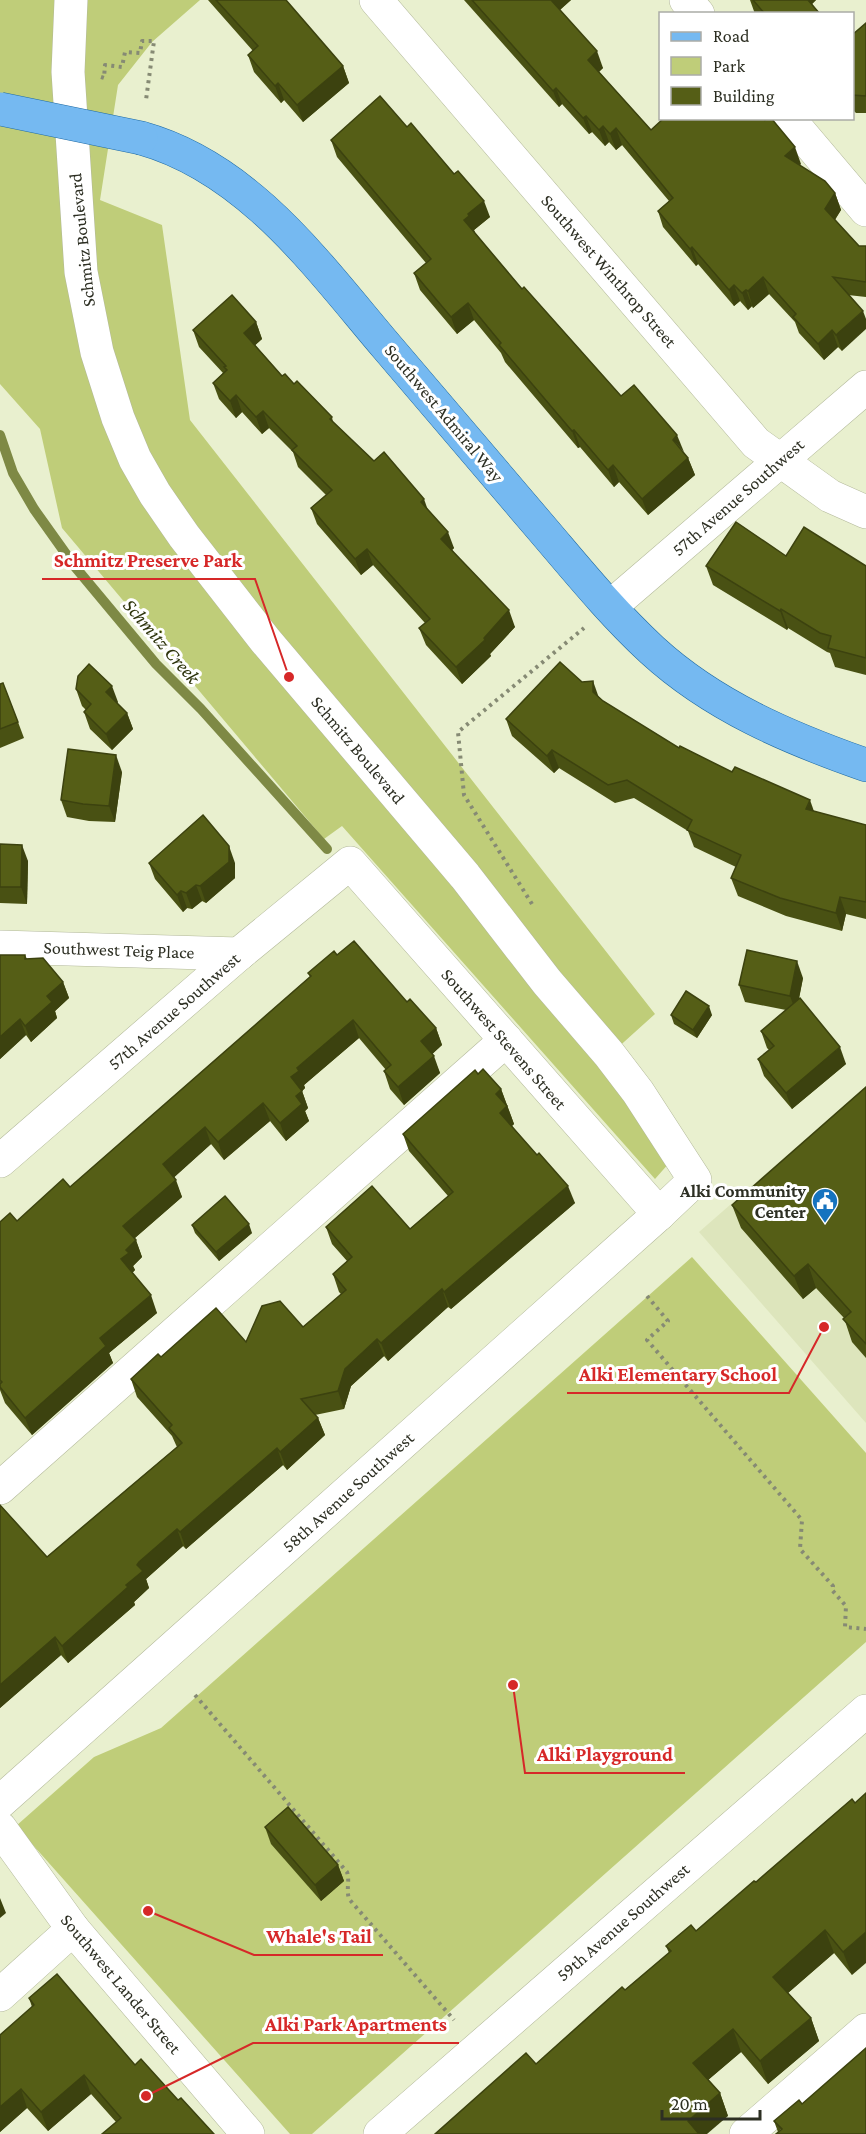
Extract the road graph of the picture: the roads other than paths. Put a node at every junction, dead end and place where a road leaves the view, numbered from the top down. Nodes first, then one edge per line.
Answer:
1 (70, 0) edge
2 (376, 0) edge
3 (686, 0) edge
4 (696, 12) edge
5 (0, 109) edge
6 (790, 120) edge
7 (866, 210) edge
8 (866, 387) edge
9 (781, 461) junction
10 (866, 512) edge
11 (610, 607) junction
12 (866, 765) edge
13 (350, 863) joint
14 (0, 947) edge
15 (239, 954) junction
16 (506, 1040) junction
17 (0, 1161) edge
18 (695, 1180) joint
19 (659, 1214) junction
20 (0, 1488) edge
21 (866, 1711) edge
22 (0, 1802) edge
23 (0, 1828) edge
24 (73, 1929) junction
25 (0, 1995) edge
26 (866, 2030) edge
27 (248, 2134) edge
28 (380, 2134) edge
29 (746, 2134) edge

1 - 18 street, Schmitz Boulevard
2 - 9 street, Southwest Winthrop Street
3 - 4 street
5 - 11 main road, Southwest Admiral Way, bridge
6 - 7 street
8 - 9 street, 57th Avenue Southwest
9 - 10 street, Southwest Winthrop Street
9 - 11 street, 57th Avenue Southwest
11 - 12 main road, Southwest Admiral Way
13 - 15 street, 57th Avenue Southwest
13 - 16 street, Southwest Stevens Street
14 - 15 street, Southwest Teig Place
15 - 17 street, 57th Avenue Southwest
16 - 19 street, Southwest Stevens Street
16 - 20 street
18 - 19 street, 58th Avenue Southwest
19 - 22 street, 58th Avenue Southwest
21 - 28 street, 59th Avenue Southwest
23 - 24 street, Southwest Lander Street
24 - 25 street
24 - 27 street, Southwest Lander Street
26 - 29 street

